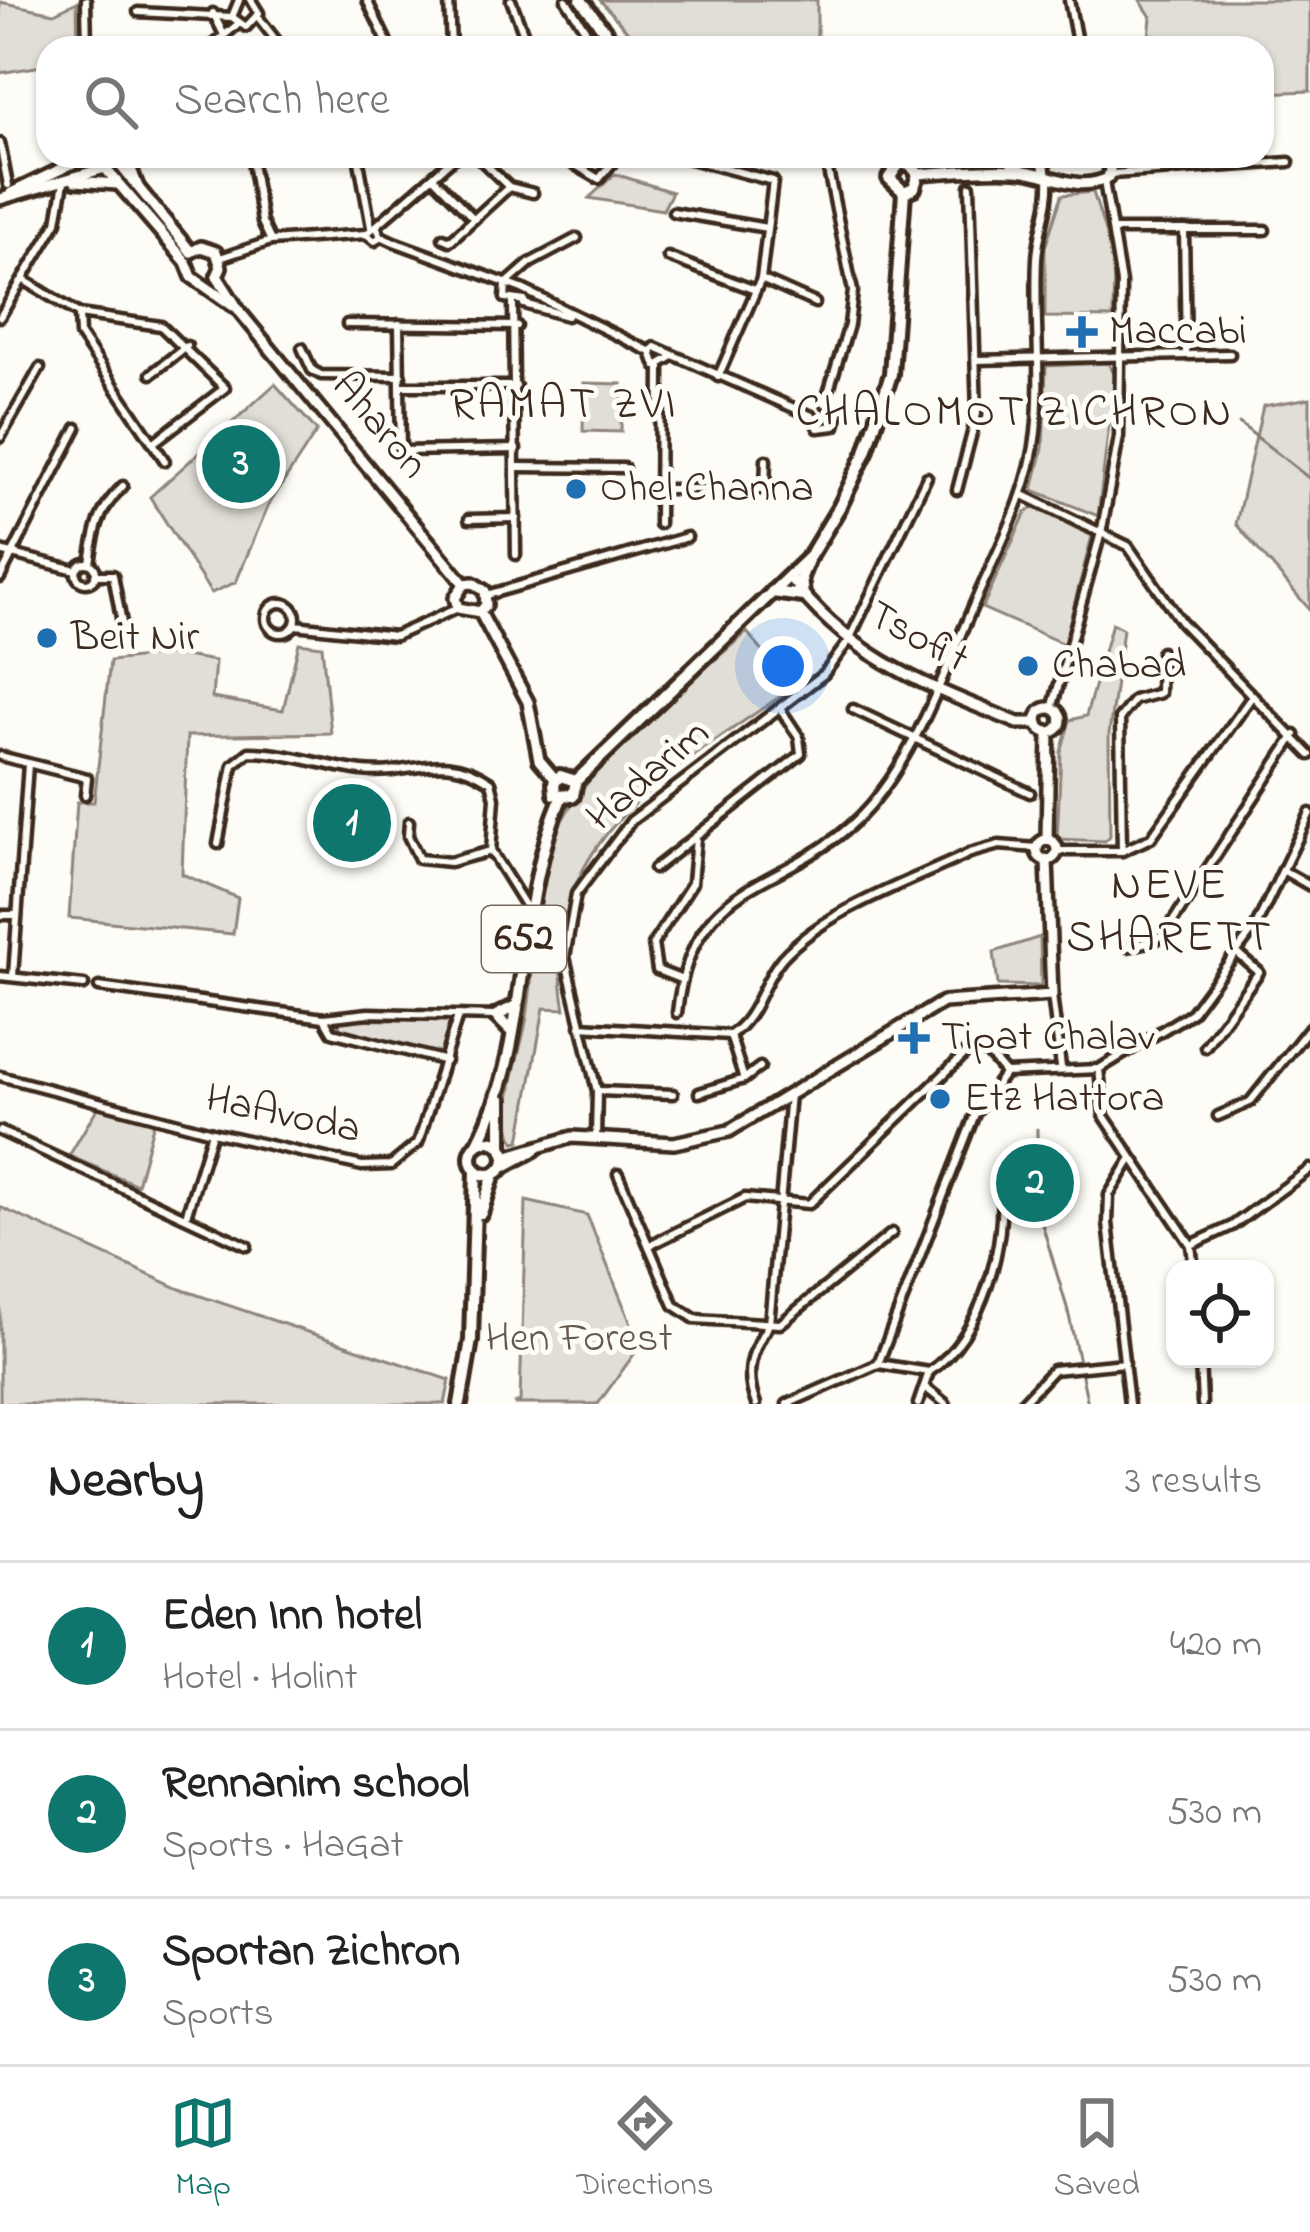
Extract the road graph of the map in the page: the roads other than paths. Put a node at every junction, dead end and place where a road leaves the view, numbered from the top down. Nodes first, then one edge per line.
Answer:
1 (86, 0) edge
2 (195, 0) edge
3 (239, 0) edge
4 (251, 0) edge
5 (367, 0) edge
6 (449, 0) edge
7 (511, 0) edge
8 (566, 0) edge
9 (581, 0) edge
10 (1069, 0) edge
11 (138, 12) dead end
12 (195, 12) junction
13 (210, 12) junction
14 (258, 17) junction
15 (235, 21) junction
16 (224, 35) joint
17 (87, 36) edge
18 (273, 36) edge
19 (384, 36) edge
20 (450, 36) edge
21 (524, 36) edge
22 (589, 36) edge
23 (609, 36) edge
24 (1076, 36) edge
25 (0, 143) edge
26 (1289, 162) dead end
27 (1274, 163) edge
28 (62, 168) edge
29 (126, 168) edge
30 (253, 168) edge
31 (360, 168) edge
32 (443, 168) edge
33 (489, 168) edge
34 (580, 168) edge
35 (608, 168) edge
36 (731, 168) edge
37 (827, 168) edge
38 (892, 168) edge
39 (914, 168) edge
40 (1044, 168) edge
41 (1111, 168) edge
42 (1146, 168) edge
43 (101, 169) joint
44 (1008, 169) joint
45 (918, 174) junction
46 (1047, 176) junction
47 (433, 177) junction
48 (1108, 177) junction
49 (64, 182) junction
50 (8, 185) dead end
51 (50, 186) junction
52 (970, 186) dead end
53 (509, 187) junction
54 (127, 190) junction
55 (904, 191) junction
56 (532, 194) dead end
57 (1, 199) edge
58 (62, 200) junction
59 (674, 212) dead end
60 (474, 219) junction
61 (262, 222) junction
62 (767, 228) junction
63 (371, 229) junction
64 (1112, 230) junction
65 (1184, 230) junction
66 (1265, 230) dead end
67 (381, 236) junction
68 (443, 238) dead end
69 (578, 238) dead end
70 (271, 241) junction
71 (254, 244) junction
72 (189, 257) junction
73 (668, 257) dead end
74 (220, 258) junction
75 (518, 272) junction
76 (217, 276) junction
77 (761, 279) junction
78 (24, 280) junction
79 (203, 282) junction
80 (506, 284) junction
81 (518, 288) junction
82 (756, 290) junction
83 (526, 299) junction
84 (513, 303) junction
85 (815, 303) dead end
86 (240, 312) junction
87 (79, 314) junction
88 (0, 317) edge
89 (346, 324) dead end
90 (399, 324) junction
91 (517, 326) junction
92 (187, 346) junction
93 (302, 348) dead end
94 (651, 352) junction
95 (1186, 354) junction
96 (1120, 355) junction
97 (1229, 355) dead end
98 (1038, 357) junction
99 (670, 358) junction
100 (976, 360) junction
101 (660, 367) junction
102 (40, 368) dead end
103 (151, 374) dead end
104 (401, 376) junction
105 (718, 376) junction
106 (401, 386) junction
107 (516, 386) junction
108 (825, 403) junction
109 (812, 416) junction
110 (77, 428) dead end
111 (0, 438) edge
112 (153, 443) junction
113 (516, 449) junction
114 (766, 460) dead end
115 (165, 461) dead end
116 (516, 467) junction
117 (624, 468) dead end
118 (927, 477) dead end
119 (122, 486) dead end
120 (660, 488) junction
121 (957, 490) dead end
122 (1023, 494) junction
123 (469, 518) dead end
124 (516, 518) junction
125 (659, 524) dead end
126 (1102, 529) junction
127 (687, 537) dead end
128 (4, 552) edge
129 (516, 555) dead end
130 (810, 556) junction
131 (90, 563) junction
132 (76, 570) junction
133 (95, 575) junction
134 (789, 576) junction
135 (0, 578) edge
136 (464, 584) junction
137 (772, 592) junction
138 (487, 596) junction
139 (803, 596) junction
140 (458, 608) junction
141 (480, 612) junction
142 (295, 625) junction
143 (125, 639) dead end
144 (848, 642) junction
145 (1161, 652) dead end
146 (937, 690) junction
147 (1253, 695) junction
148 (780, 708) junction
149 (853, 709) dead end
150 (1052, 709) junction
151 (1038, 723) junction
152 (1049, 732) junction
153 (1295, 735) junction
154 (914, 739) junction
155 (1310, 755) edge
156 (0, 756) edge
157 (28, 764) junction
158 (556, 780) junction
159 (576, 781) junction
160 (1030, 793) dead end
161 (86, 795) dead end
162 (561, 798) junction
163 (1310, 813) edge
164 (409, 821) dead end
165 (696, 837) junction
166 (1047, 840) junction
167 (218, 844) dead end
168 (1037, 848) junction
169 (491, 851) junction
170 (1057, 851) junction
171 (1122, 851) junction
172 (1047, 860) junction
173 (654, 868) dead end
174 (1284, 871) junction
175 (1310, 886) edge
176 (528, 910) junction
177 (0, 915) edge
178 (17, 915) junction
179 (1128, 947) dead end
180 (1237, 952) junction
181 (0, 976) edge
182 (13, 976) junction
183 (680, 979) junction
184 (84, 985) dead end
185 (99, 987) dead end
186 (1052, 995) junction
187 (516, 1005) junction
188 (676, 1013) dead end
189 (458, 1016) junction
190 (496, 1016) junction
191 (324, 1018) junction
192 (580, 1026) junction
193 (1310, 1027) edge
194 (511, 1031) junction
195 (730, 1035) junction
196 (1204, 1047) dead end
197 (446, 1061) junction
198 (760, 1067) dead end
199 (1061, 1067) junction
200 (1099, 1070) junction
201 (1005, 1073) junction
202 (0, 1076) edge
203 (744, 1079) junction
204 (501, 1084) junction
205 (597, 1091) junction
206 (700, 1093) dead end
207 (673, 1094) dead end
208 (790, 1094) junction
209 (1218, 1115) dead end
210 (0, 1131) edge
211 (212, 1132) junction
212 (596, 1137) junction
213 (478, 1143) junction
214 (1130, 1161) junction
215 (500, 1162) junction
216 (1310, 1169) edge
217 (476, 1171) junction
218 (618, 1174) dead end
219 (1000, 1180) dead end
220 (782, 1199) junction
221 (186, 1216) junction
222 (478, 1222) junction
223 (892, 1233) dead end
224 (650, 1245) junction
225 (1191, 1245) junction
226 (247, 1246) dead end
227 (1193, 1260) edge
228 (769, 1324) junction
229 (1125, 1363) junction
230 (878, 1364) junction
231 (1200, 1368) edge
232 (929, 1372) junction
233 (926, 1388) junction
234 (460, 1404) edge
235 (756, 1404) edge
236 (788, 1404) edge
237 (918, 1404) edge
238 (946, 1404) edge
239 (1021, 1404) edge
240 (1129, 1404) edge
241 (1202, 1404) edge

1 - 17 street
2 - 12 street
3 - 15 street
4 - 14 street
5 - 19 street
6 - 20 street
7 - 21 street
8 - 22 street
9 - 23 main road
10 - 24 street
11 - 12 street
12 - 13 street
13 - 15 street
13 - 16 street
14 - 15 street
14 - 18 street
15 - 16 street
25 - 50 street
26 - 27 street
28 - 57 street
29 - 72 street
30 - 61 street
31 - 63 street
32 - 47 street
33 - 53 street
34 - 35 street
36 - 62 street
37 - 108 street
38 - 55 main road
39 - 45 main road
40 - 46 street
41 - 48 street
42 - 48 street
43 - 49 street
43 - 54 street
44 - 45 street
44 - 46 street
45 - 55 main road
46 - 48 street
46 - 98 street
47 - 60 street
47 - 63 street
48 - 64 street
49 - 51 street
49 - 54 street
49 - 58 street
51 - 57 street
51 - 58 street
52 - 100 street
53 - 56 street
53 - 60 street
54 - 72 street
55 - 130 main road
58 - 78 street
59 - 62 street
60 - 68 street
61 - 70 street
61 - 71 street
62 - 77 street
63 - 67 street
63 - 67 street
63 - 70 street
64 - 65 street
64 - 96 street
65 - 66 street
65 - 95 street
67 - 80 street
69 - 75 street
70 - 71 street
71 - 74 street
72 - 74 street
72 - 79 street
73 - 82 street
74 - 76 street
75 - 80 street
75 - 81 street
76 - 79 street
76 - 86 street, Aharon
77 - 82 street
77 - 85 street
78 - 87 street
78 - 88 street
79 - 86 street, Aharon
80 - 81 street
80 - 84 street
81 - 83 street
82 - 105 street
83 - 84 street
83 - 94 street
84 - 91 street
86 - 136 street, Aharon
87 - 92 street
87 - 112 street
89 - 90 street
90 - 91 street
90 - 104 street
91 - 107 street
92 - 103 street
92 - 112 street
93 - 104 street
94 - 99 street
94 - 101 street
95 - 96 street
95 - 97 street
96 - 98 street
96 - 126 street
98 - 100 street
98 - 122 street
99 - 101 street
99 - 105 street
100 - 121 street
101 - 120 street
102 - 111 street
104 - 106 street
105 - 109 street
106 - 107 street
106 - 113 street
107 - 113 street
108 - 109 street
108 - 109 street
110 - 128 street
112 - 115 street
113 - 116 street
114 - 120 street
116 - 117 street
116 - 124 street
118 - 144 street, Hadarim
119 - 131 street
120 - 125 street
122 - 126 street
122 - 146 street
123 - 124 street
124 - 129 street
126 - 147 street
126 - 150 street
127 - 138 street
128 - 132 street
128 - 135 street
130 - 134 main road
130 - 139 main road
131 - 132 street
131 - 133 street
132 - 133 street
133 - 143 street
134 - 137 main road
134 - 139 street, Tsofit
136 - 138 street
136 - 140 street
137 - 139 main road
137 - 159 main road
138 - 141 street
139 - 144 street, Tsofit
140 - 141 street
140 - 142 street
141 - 158 street
142 - 142 street
144 - 146 street, Tsofit
144 - 148 street, Hadarim
145 - 171 street
146 - 151 street, Tsofit
146 - 154 street
147 - 153 street
147 - 171 street
148 - 165 street
148 - 192 street, Hadarim
149 - 154 street
150 - 151 street
150 - 152 street
151 - 152 street
152 - 166 street
153 - 155 street
153 - 179 street
154 - 160 street
154 - 183 street
156 - 157 street
157 - 161 street
157 - 178 street
158 - 159 main road
158 - 162 main road
159 - 162 main road
162 - 176 main road, 652
163 - 174 street
164 - 169 street
165 - 173 street
165 - 183 street
166 - 168 street
166 - 170 street
167 - 169 street
168 - 172 street
168 - 195 street
169 - 176 street
170 - 171 street
170 - 172 street
172 - 186 street
174 - 175 street
174 - 180 street
176 - 187 main road, 652
177 - 178 street
178 - 182 street
180 - 196 street
180 - 200 street
181 - 182 street
182 - 184 street
183 - 188 street
185 - 191 street
186 - 199 street
186 - 208 street
187 - 190 main road
187 - 194 main road, 652
189 - 190 street
189 - 191 street
189 - 197 street, HaAvoda
190 - 194 main road
191 - 197 street
192 - 195 street
192 - 205 street, Hadarim
193 - 209 street
194 - 204 main road, 652
195 - 203 street
197 - 211 street, HaAvoda
198 - 203 street
199 - 200 street
199 - 201 street
200 - 214 street
201 - 220 street
201 - 230 street
202 - 211 street, HaAvoda
203 - 206 street
204 - 213 main road, 652
204 - 215 main road, 652
205 - 207 street
205 - 212 street, Hadarim
208 - 212 street
208 - 220 street
210 - 221 street
211 - 221 street
212 - 215 street
213 - 215 main road
213 - 217 main road, 652
214 - 225 street
214 - 229 street
215 - 217 main road
215 - 222 main road, 652
216 - 225 street
217 - 222 main road, 652
218 - 224 street
219 - 232 street
220 - 224 street
220 - 228 street
221 - 226 street
222 - 234 main road, 652
223 - 228 street
224 - 228 street
225 - 227 street
228 - 235 street
229 - 239 street
229 - 240 street
230 - 232 street
230 - 236 street
231 - 241 street
232 - 233 street
233 - 237 street
233 - 238 street

